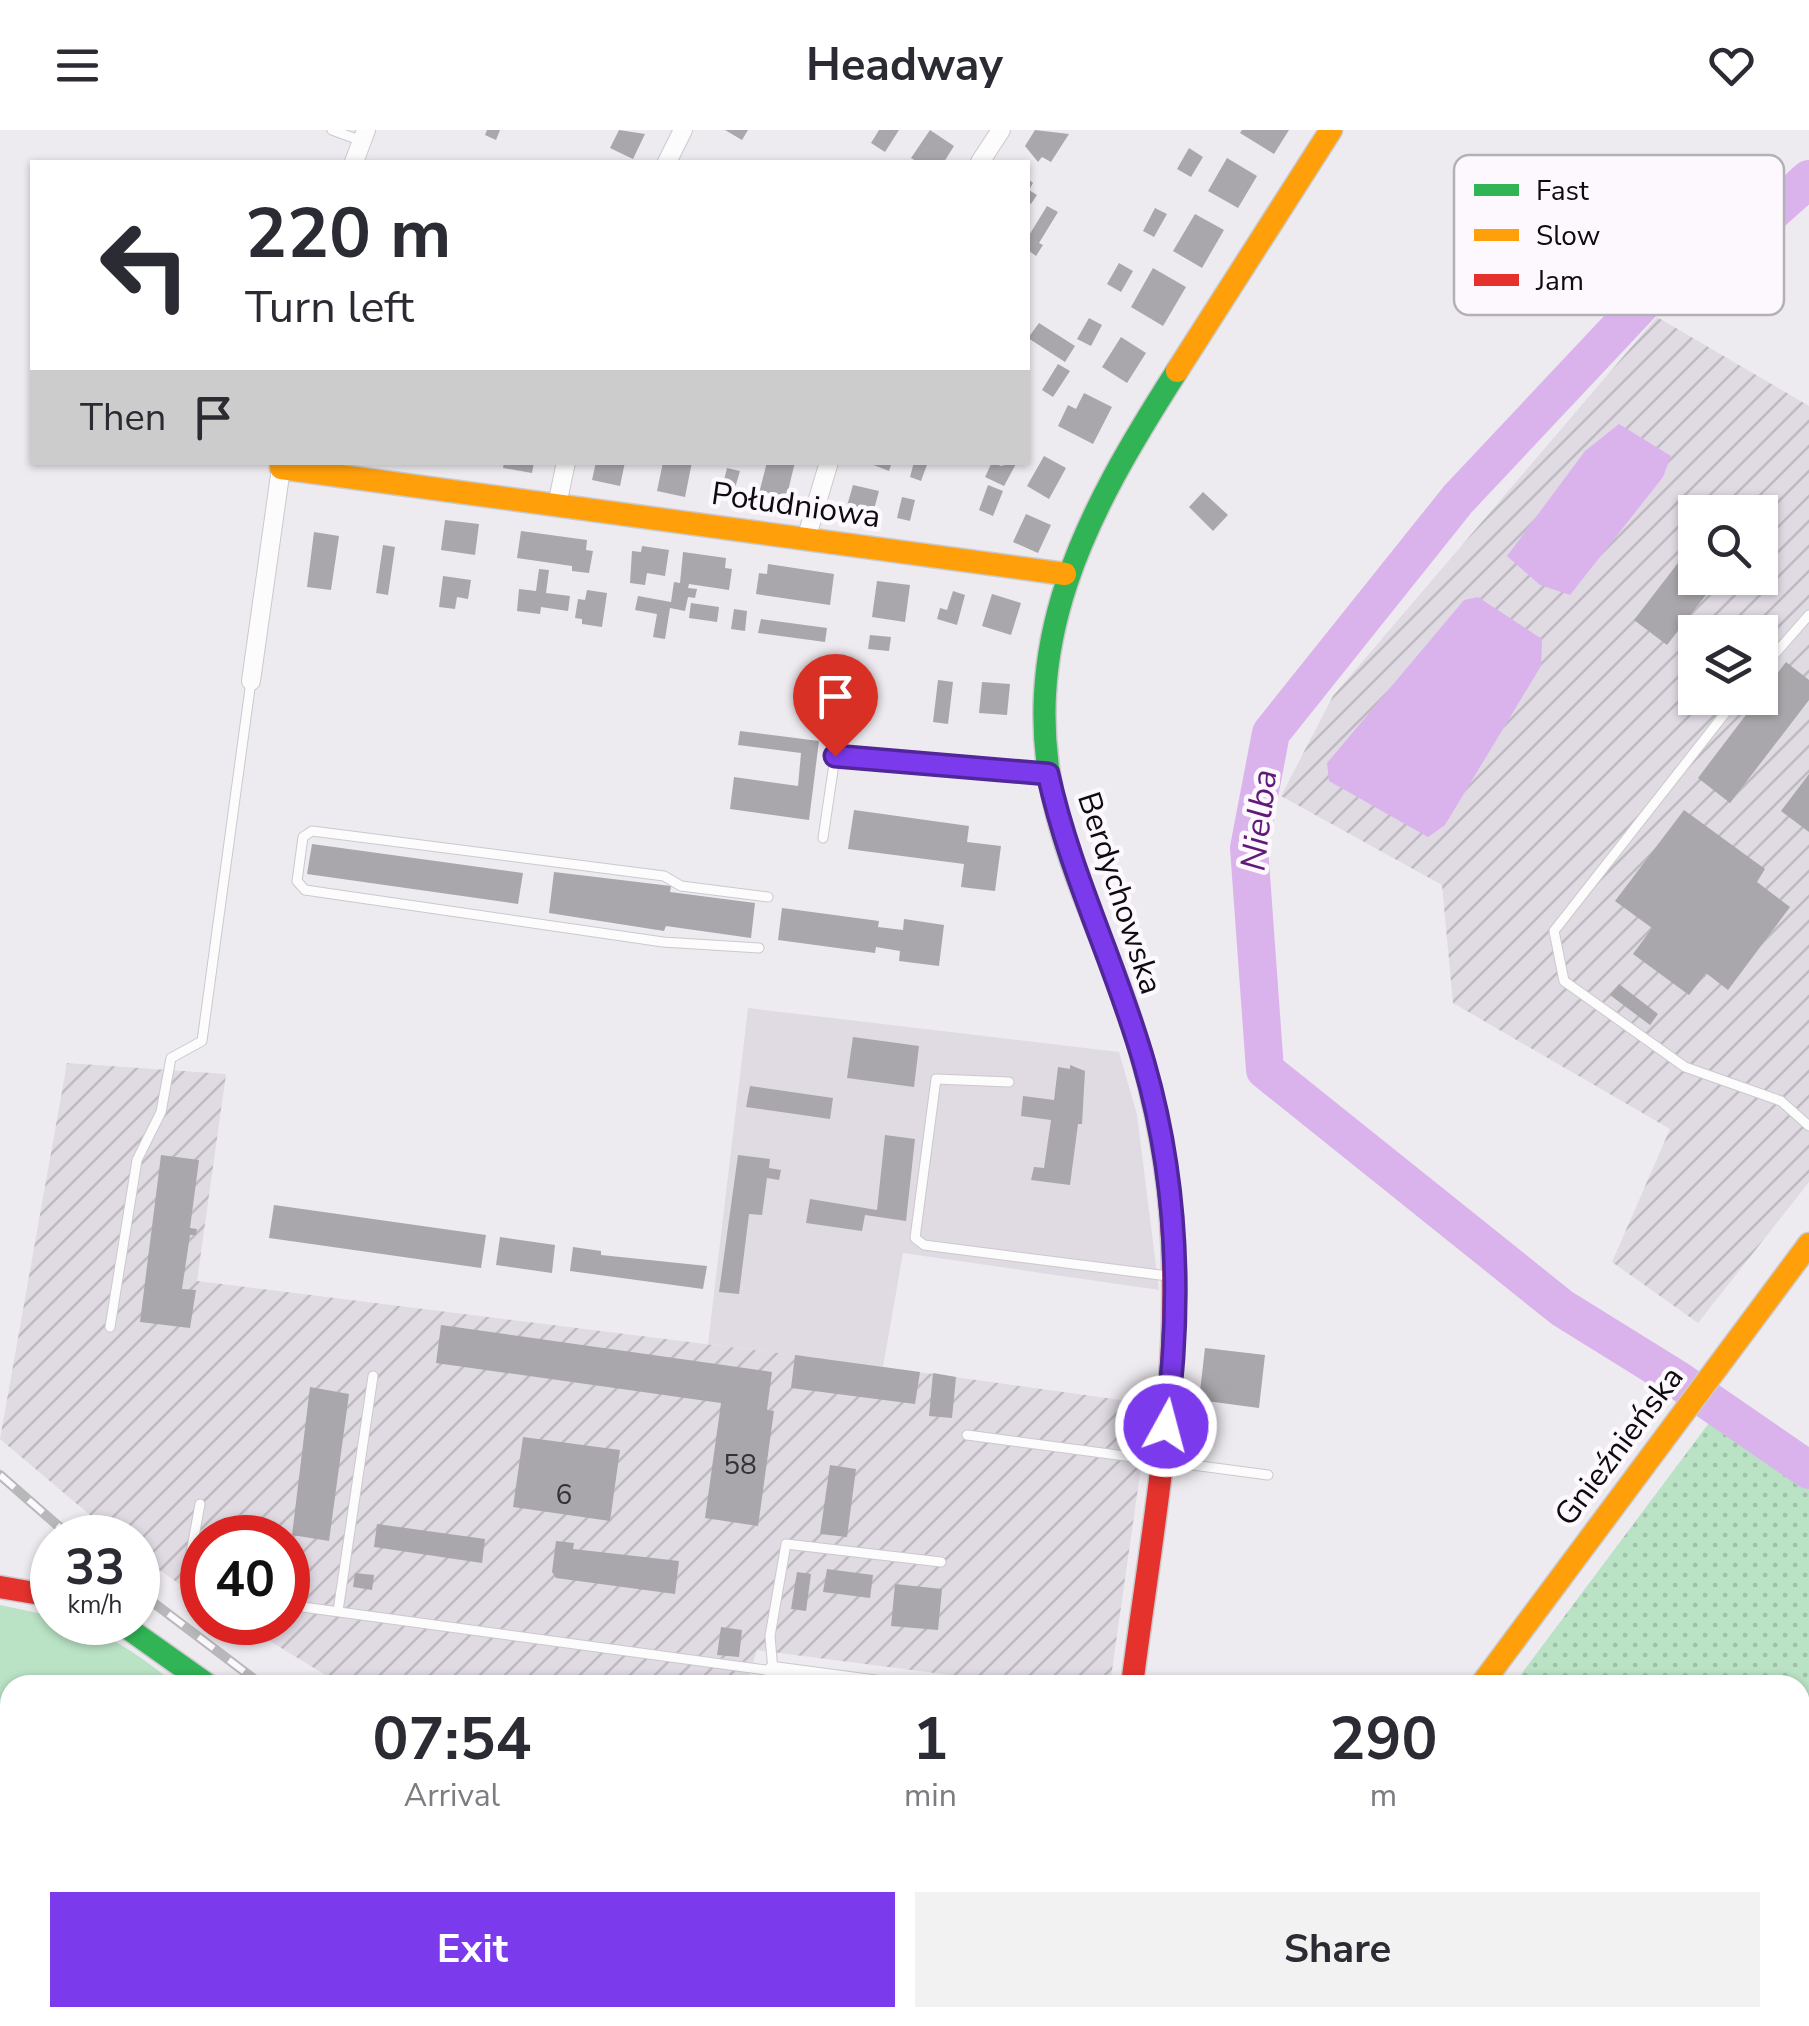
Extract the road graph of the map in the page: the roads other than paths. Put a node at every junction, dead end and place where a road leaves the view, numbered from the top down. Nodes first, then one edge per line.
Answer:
1 (332, 130) edge
2 (683, 130) edge
3 (1000, 130) edge
4 (1331, 130) edge
5 (364, 136) edge
6 (355, 160) edge
7 (667, 160) edge
8 (981, 160) edge
9 (281, 465) edge
10 (565, 465) edge
11 (828, 465) edge
12 (557, 505) junction
13 (806, 539) junction
14 (1064, 574) junction
15 (1809, 614) edge
16 (1778, 650) edge
17 (252, 681) joint
18 (1724, 715) edge
19 (1048, 774) junction
20 (823, 838) dead end
21 (768, 897) dead end
22 (758, 948) dead end
23 (1009, 1082) dead end
24 (1809, 1126) edge
25 (1809, 1244) edge
26 (1176, 1277) junction
27 (110, 1328) dead end
28 (373, 1376) dead end
29 (967, 1435) dead end
30 (1161, 1462) junction
31 (1268, 1475) dead end
32 (200, 1504) dead end
33 (198, 1515) edge
34 (941, 1562) dead end
35 (0, 1587) edge
36 (30, 1592) edge
37 (310, 1608) edge
38 (338, 1611) junction
39 (151, 1645) edge
40 (773, 1671) junction
41 (194, 1675) edge
42 (804, 1675) edge
43 (1133, 1675) edge
44 (1488, 1675) edge

1 - 5 lane
2 - 7 street
3 - 8 street
4 - 14 street, Berdychowska
5 - 6 street
9 - 12 street, Południowa
9 - 17 street
10 - 12 street
11 - 13 street
12 - 13 street, Południowa
13 - 14 street, Południowa
14 - 19 street, Berdychowska
15 - 16 lane
17 - 27 lane
18 - 24 lane
19 - 20 lane
19 - 26 street, Berdychowska
21 - 22 lane
23 - 26 lane
25 - 44 street, Gnieźnieńska
26 - 30 street, Berdychowska
28 - 38 lane
29 - 30 lane
30 - 31 lane
30 - 43 street, Berdychowska
32 - 33 lane
34 - 40 lane
35 - 36 street
37 - 38 lane
38 - 40 lane
39 - 41 street
40 - 42 street

